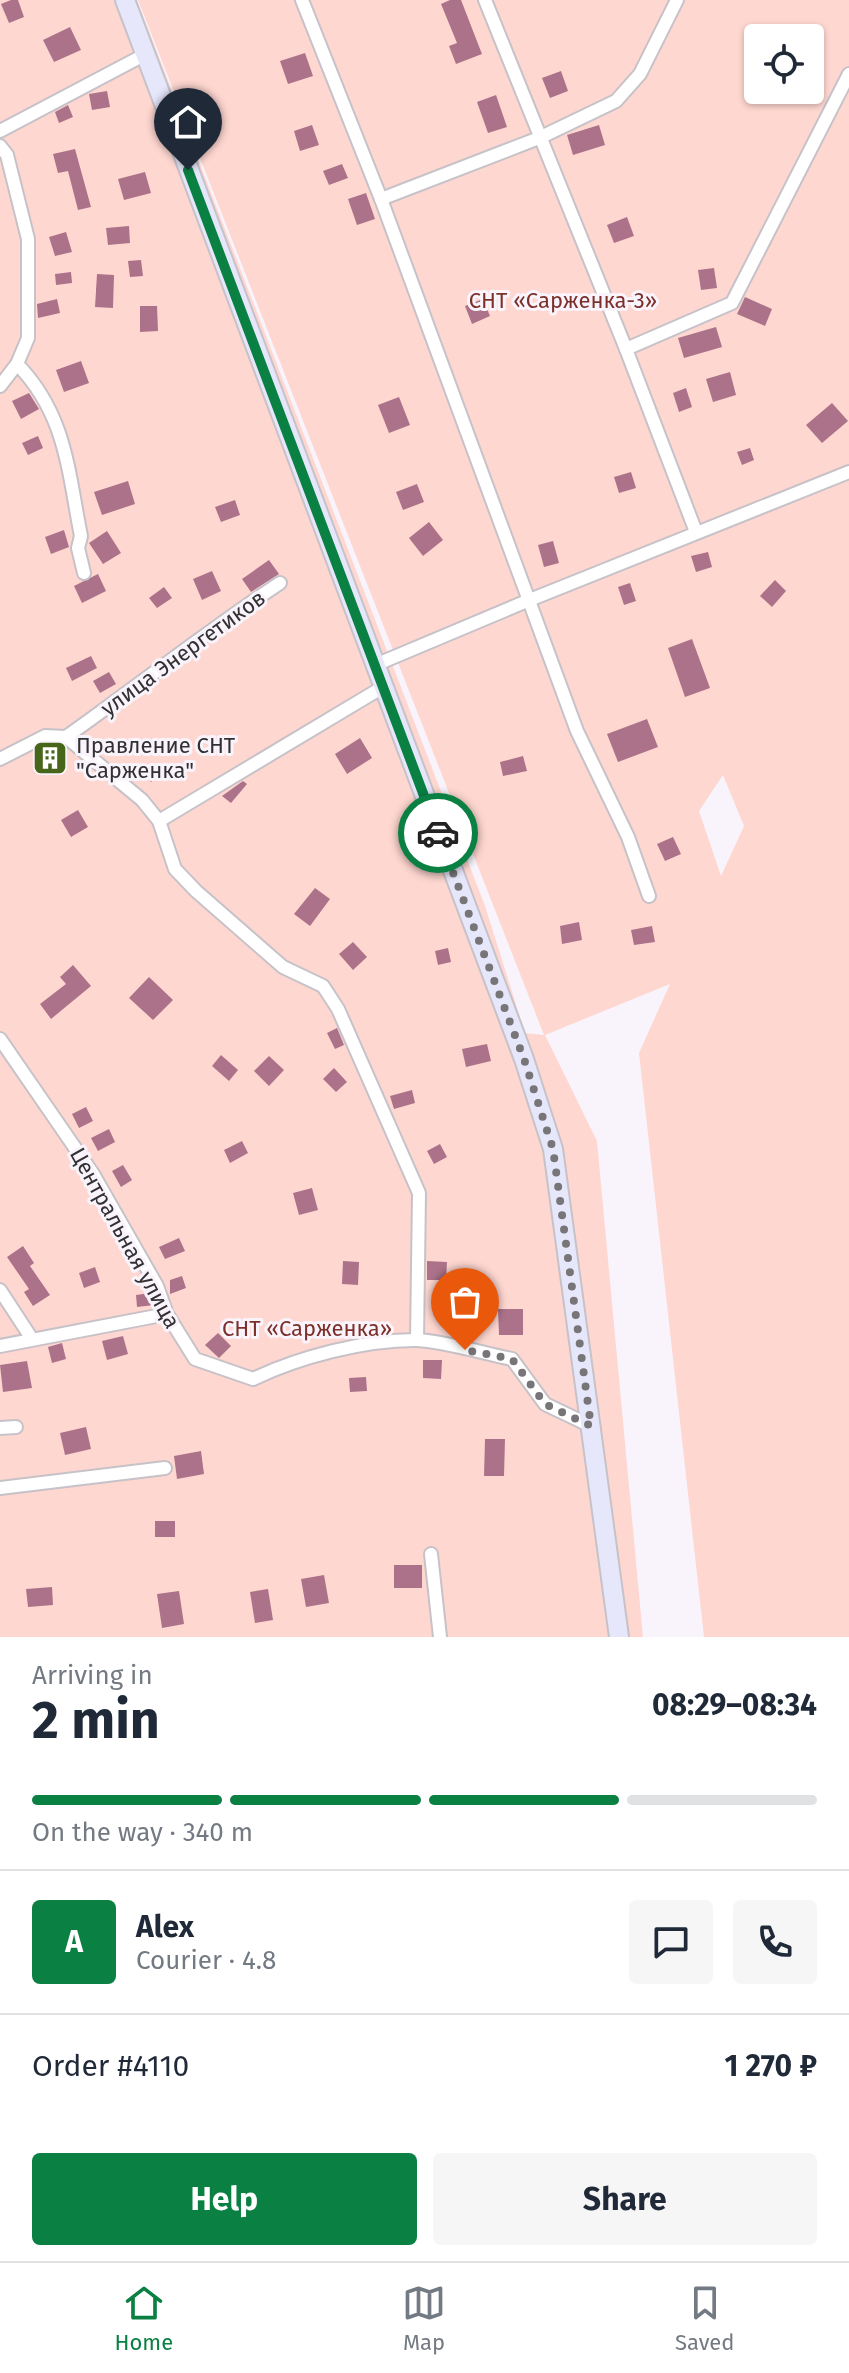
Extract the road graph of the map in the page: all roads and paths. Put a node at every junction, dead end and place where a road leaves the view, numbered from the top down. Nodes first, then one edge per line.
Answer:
1 (125, 0) edge
2 (302, 0) edge
3 (485, 0) edge
4 (677, 0) edge
5 (144, 55) junction
6 (849, 74) edge
7 (0, 131) edge
8 (539, 138) junction
9 (0, 146) edge
10 (381, 199) junction
11 (626, 349) junction
12 (17, 364) junction
13 (0, 386) edge
14 (849, 472) edge
15 (696, 532) junction
16 (84, 573) dead end
17 (280, 583) dead end
18 (527, 601) junction
19 (375, 665) junction
20 (383, 687) junction
21 (66, 737) junction
22 (0, 759) edge
23 (159, 821) junction
24 (649, 896) dead end
25 (0, 1039) edge
26 (0, 1290) edge
27 (167, 1314) junction
28 (32, 1339) junction
29 (417, 1340) junction
30 (0, 1346) edge
31 (591, 1426) junction
32 (16, 1427) dead end
33 (0, 1428) edge
34 (165, 1468) dead end
35 (0, 1488) edge
36 (431, 1554) dead end
37 (440, 1637) edge
38 (619, 1637) edge

1 - 5 main road
2 - 10 street
3 - 8 street
4 - 8 street
5 - 7 street
5 - 19 main road
6 - 11 street
8 - 10 street
8 - 11 street
9 - 12 street
10 - 18 street
11 - 15 street
12 - 13 street
12 - 16 street
14 - 15 street
15 - 18 street
17 - 21 street, улица Энергетиков
18 - 19 street
18 - 24 street
19 - 20 main road
20 - 23 street
20 - 31 main road
21 - 22 street, улица Энергетиков
21 - 23 street
23 - 29 street
25 - 27 street, Центральная улица
26 - 28 street
27 - 28 street
27 - 29 street, Центральная улица
28 - 30 street
29 - 31 street
31 - 38 main road
32 - 33 street
34 - 35 street
36 - 37 street

